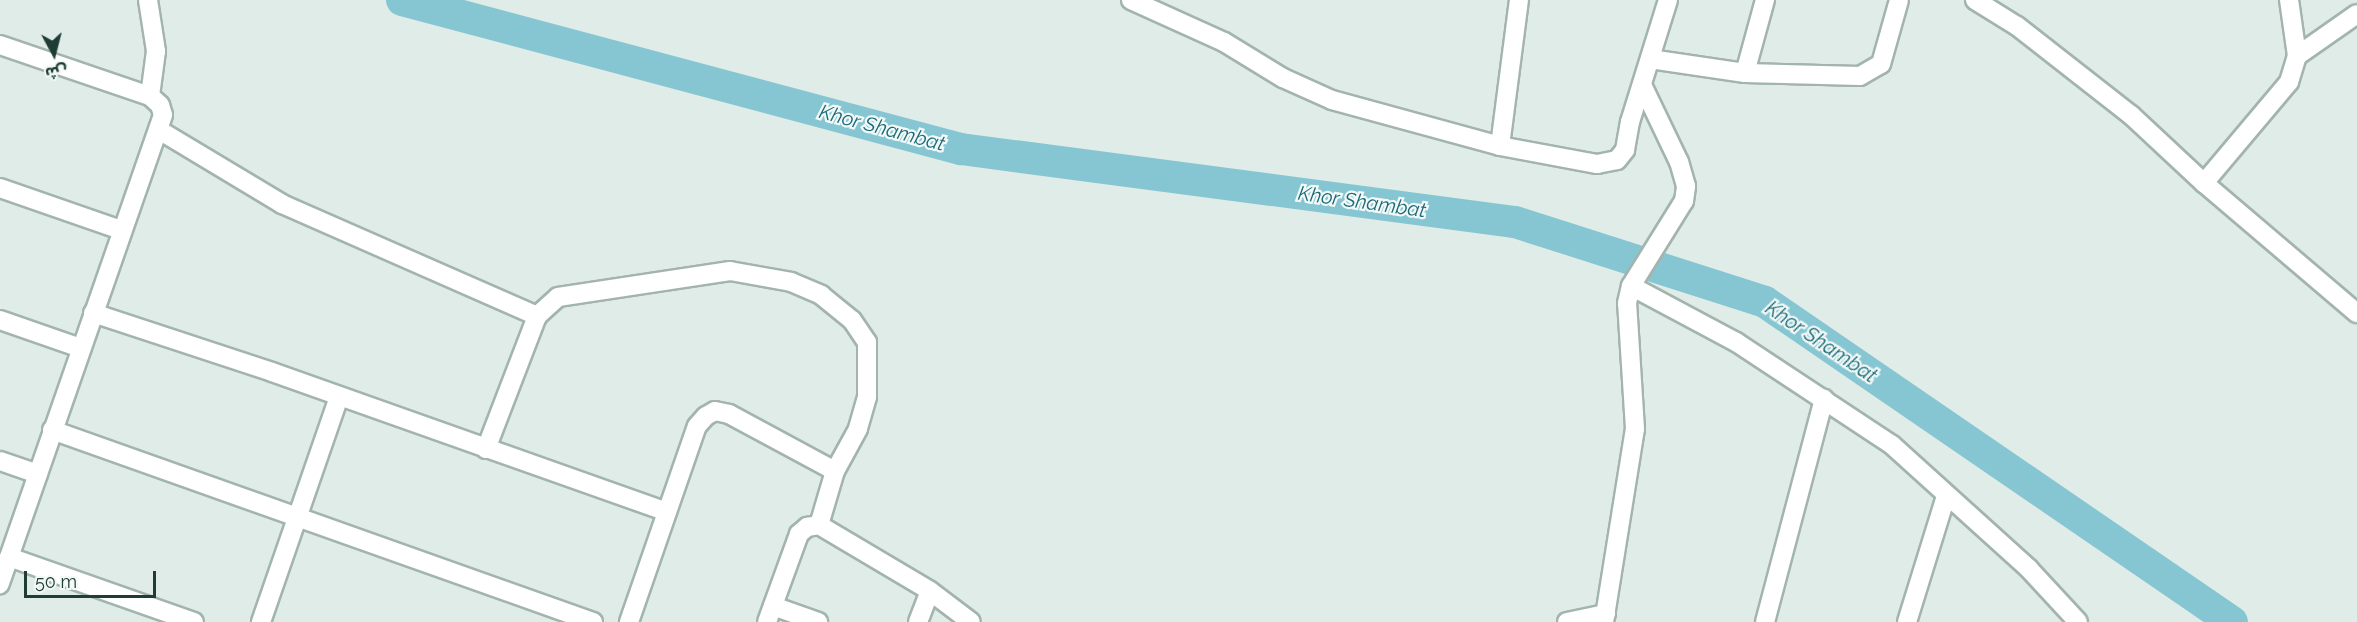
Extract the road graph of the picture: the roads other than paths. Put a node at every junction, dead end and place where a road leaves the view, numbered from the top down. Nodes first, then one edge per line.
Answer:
1 (148, 0) edge
2 (1131, 0) edge
3 (1519, 0) edge
4 (1668, 0) edge
5 (1764, 0) edge
6 (1899, 0) edge
7 (1975, 0) edge
8 (2289, 0) edge
9 (2357, 14) edge
10 (0, 45) edge
11 (2297, 56) junction
12 (1650, 59) junction
13 (1745, 73) junction
14 (1643, 87) junction
15 (150, 96) junction
16 (159, 130) junction
17 (1500, 146) junction
18 (2204, 183) junction
19 (0, 188) edge
20 (121, 230) junction
21 (1631, 286) junction
22 (93, 313) junction
23 (2357, 313) edge
24 (537, 316) junction
25 (0, 320) edge
26 (81, 348) junction
27 (339, 397) junction
28 (1824, 399) junction
29 (52, 430) junction
30 (486, 449) junction
31 (0, 461) edge
32 (835, 471) junction
33 (38, 474) junction
34 (1946, 496) junction
35 (668, 512) junction
36 (297, 517) junction
37 (819, 525) junction
38 (9, 557) junction
39 (0, 584) edge
40 (930, 591) junction
41 (770, 614) edge
42 (1605, 618) edge
43 (194, 622) edge
44 (261, 622) edge
45 (593, 622) edge
46 (629, 622) edge
47 (819, 622) edge
48 (918, 622) edge
49 (971, 622) edge
50 (1567, 622) edge
51 (1765, 622) edge
52 (1907, 622) edge
53 (2078, 622) edge

1 - 15 street
2 - 17 street
3 - 17 street
4 - 12 street
5 - 13 street
6 - 13 street
7 - 18 street
8 - 11 street
9 - 11 street
10 - 15 street
11 - 18 street
12 - 13 street
12 - 14 street
14 - 17 street
14 - 21 street
15 - 16 street
16 - 20 street
16 - 24 street
18 - 23 street
19 - 20 street
20 - 22 street
21 - 28 street
21 - 42 street
22 - 26 street
22 - 27 street
24 - 30 street
24 - 32 street
25 - 26 street
26 - 29 street
27 - 30 street
27 - 36 street
28 - 34 street
28 - 51 street
29 - 33 street
29 - 36 street
30 - 35 street
31 - 33 street
32 - 35 street
32 - 37 street
33 - 38 street
34 - 52 street
34 - 53 street
35 - 46 street
36 - 44 street
36 - 45 street
37 - 40 street
37 - 41 street
38 - 39 street
38 - 43 street
40 - 48 street
40 - 49 street
41 - 47 street
42 - 50 street

